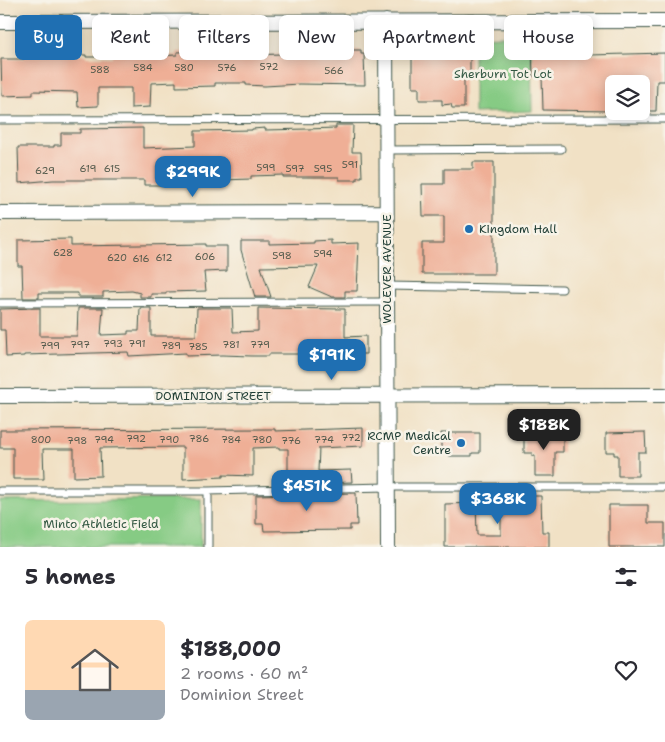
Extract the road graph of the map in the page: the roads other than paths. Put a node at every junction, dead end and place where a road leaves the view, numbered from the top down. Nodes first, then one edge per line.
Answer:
1 (665, 20) edge
2 (364, 21) edge
3 (494, 21) edge
4 (0, 22) edge
5 (386, 60) edge
6 (386, 119) junction
7 (665, 119) edge
8 (0, 120) edge
9 (561, 149) dead end
10 (386, 150) junction
11 (386, 212) junction
12 (0, 213) edge
13 (387, 286) junction
14 (562, 289) dead end
15 (387, 302) junction
16 (0, 303) edge
17 (387, 395) junction
18 (665, 395) edge
19 (0, 396) edge
20 (388, 486) junction
21 (665, 487) edge
22 (0, 491) edge
23 (208, 491) junction
24 (208, 547) edge
25 (388, 547) edge

1 - 3 street
2 - 4 street
5 - 6 street, WOLEVER AVENUE
6 - 7 lane
6 - 8 lane
6 - 10 street, WOLEVER AVENUE
9 - 10 lane
10 - 11 street, WOLEVER AVENUE
11 - 12 street
11 - 13 street, WOLEVER AVENUE
13 - 14 lane
13 - 15 street, WOLEVER AVENUE
15 - 16 lane
15 - 17 street, WOLEVER AVENUE
17 - 18 street, DOMINION STREET
17 - 19 street, DOMINION STREET
17 - 20 street, WOLEVER AVENUE
20 - 21 lane
20 - 23 lane
20 - 25 street, WOLEVER AVENUE
22 - 23 lane
23 - 24 lane

